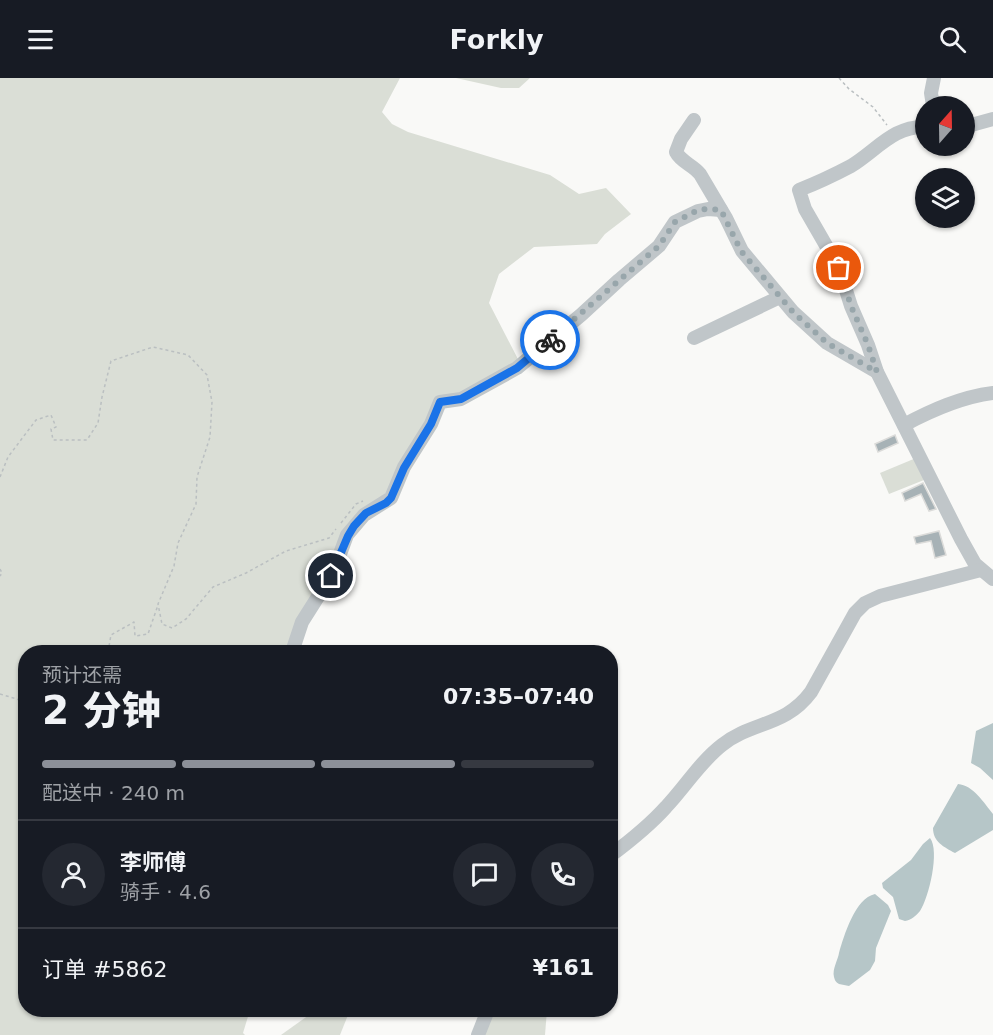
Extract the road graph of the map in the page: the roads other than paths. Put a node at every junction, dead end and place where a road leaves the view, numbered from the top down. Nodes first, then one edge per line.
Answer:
1 (934, 78) edge
2 (931, 96) edge
3 (993, 119) edge
4 (694, 120) dead end
5 (975, 124) edge
6 (915, 127) edge
7 (721, 210) junction
8 (780, 297) junction
9 (694, 338) dead end
10 (877, 372) junction
11 (993, 393) edge
12 (904, 425) junction
13 (981, 570) junction
14 (993, 579) edge
15 (301, 625) junction
16 (294, 645) edge
17 (300, 645) edge
18 (618, 849) edge
19 (485, 1017) edge
20 (478, 1035) edge

1 - 2 street
3 - 5 street
4 - 7 street
6 - 10 street
7 - 8 street
7 - 15 street
8 - 9 street
8 - 10 street
10 - 12 street
11 - 12 street
12 - 13 street
13 - 14 street
13 - 18 street
15 - 16 street
15 - 17 street
19 - 20 street

